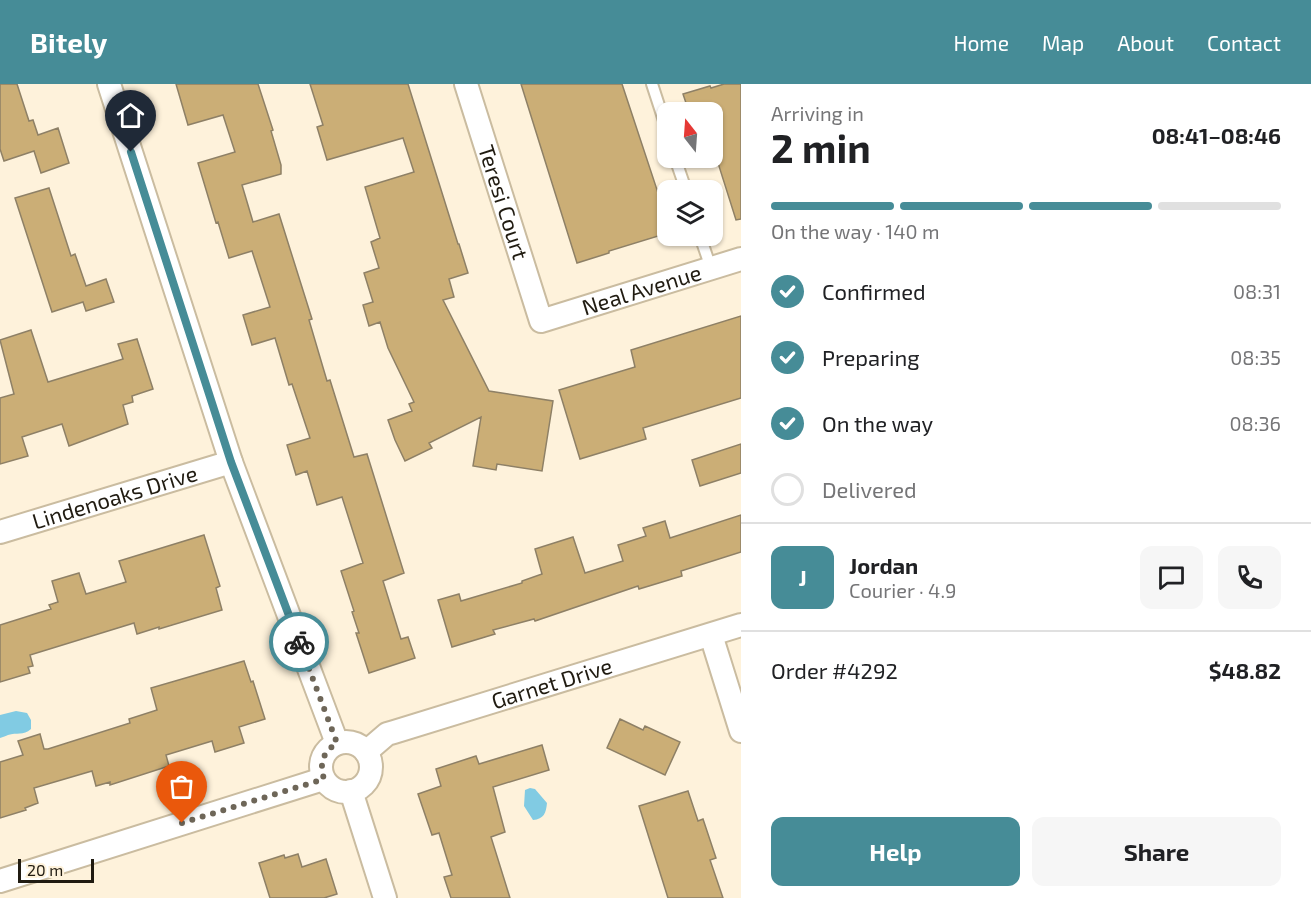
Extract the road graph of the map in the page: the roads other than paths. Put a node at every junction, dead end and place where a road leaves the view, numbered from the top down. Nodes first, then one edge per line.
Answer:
1 (110, 84) edge
2 (466, 84) edge
3 (652, 84) edge
4 (658, 102) edge
5 (703, 246) edge
6 (741, 259) edge
7 (711, 268) junction
8 (541, 321) joint
9 (231, 462) junction
10 (0, 532) edge
11 (741, 625) edge
12 (711, 635) junction
13 (741, 731) edge
14 (337, 743) junction
15 (366, 752) junction
16 (324, 779) junction
17 (351, 791) junction
18 (0, 881) edge
19 (385, 898) edge

1 - 9 street
2 - 8 street, Teresi Court
3 - 4 lane
5 - 7 lane
6 - 7 street, Neal Avenue
7 - 8 street, Neal Avenue
9 - 10 street, Lindenoaks Drive
9 - 14 street
11 - 12 street, Garnet Drive
12 - 13 street
12 - 15 street, Garnet Drive
14 - 15 street
14 - 16 street
15 - 17 street
16 - 17 street
16 - 18 street
17 - 19 street

